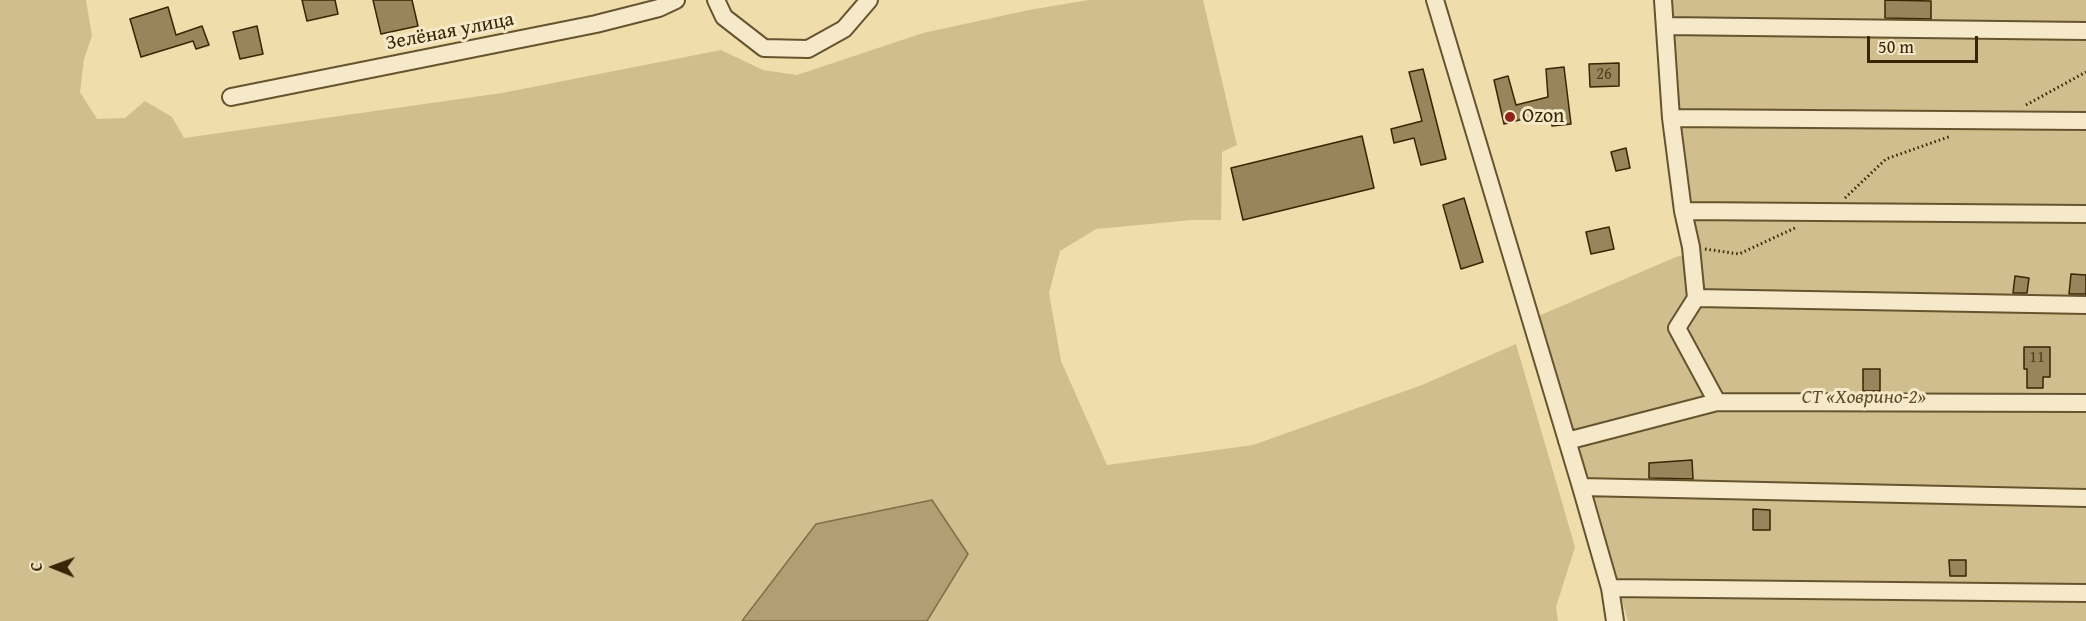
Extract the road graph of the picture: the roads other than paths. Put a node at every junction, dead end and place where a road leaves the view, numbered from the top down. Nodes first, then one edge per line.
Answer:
1 (676, 0) edge
2 (716, 0) edge
3 (869, 0) edge
4 (1435, 0) edge
5 (1663, 0) edge
6 (1665, 26) junction
7 (2086, 31) edge
8 (231, 97) dead end
9 (1671, 118) junction
10 (2086, 121) edge
11 (1683, 211) junction
12 (2086, 213) edge
13 (1696, 298) junction
14 (2086, 305) edge
15 (1717, 402) junction
16 (2086, 403) edge
17 (1567, 441) junction
18 (1581, 488) junction
19 (2086, 498) edge
20 (1610, 588) junction
21 (2086, 593) edge
22 (1616, 621) edge

1 - 8 street, Зелёная улица
2 - 3 street
4 - 17 street
5 - 6 street
6 - 7 street
6 - 9 street
9 - 10 street
9 - 11 street
11 - 12 street
11 - 13 street
13 - 14 street
13 - 15 street
15 - 16 street
15 - 17 street
17 - 18 street
18 - 19 street
18 - 20 street
20 - 21 street
20 - 22 street

